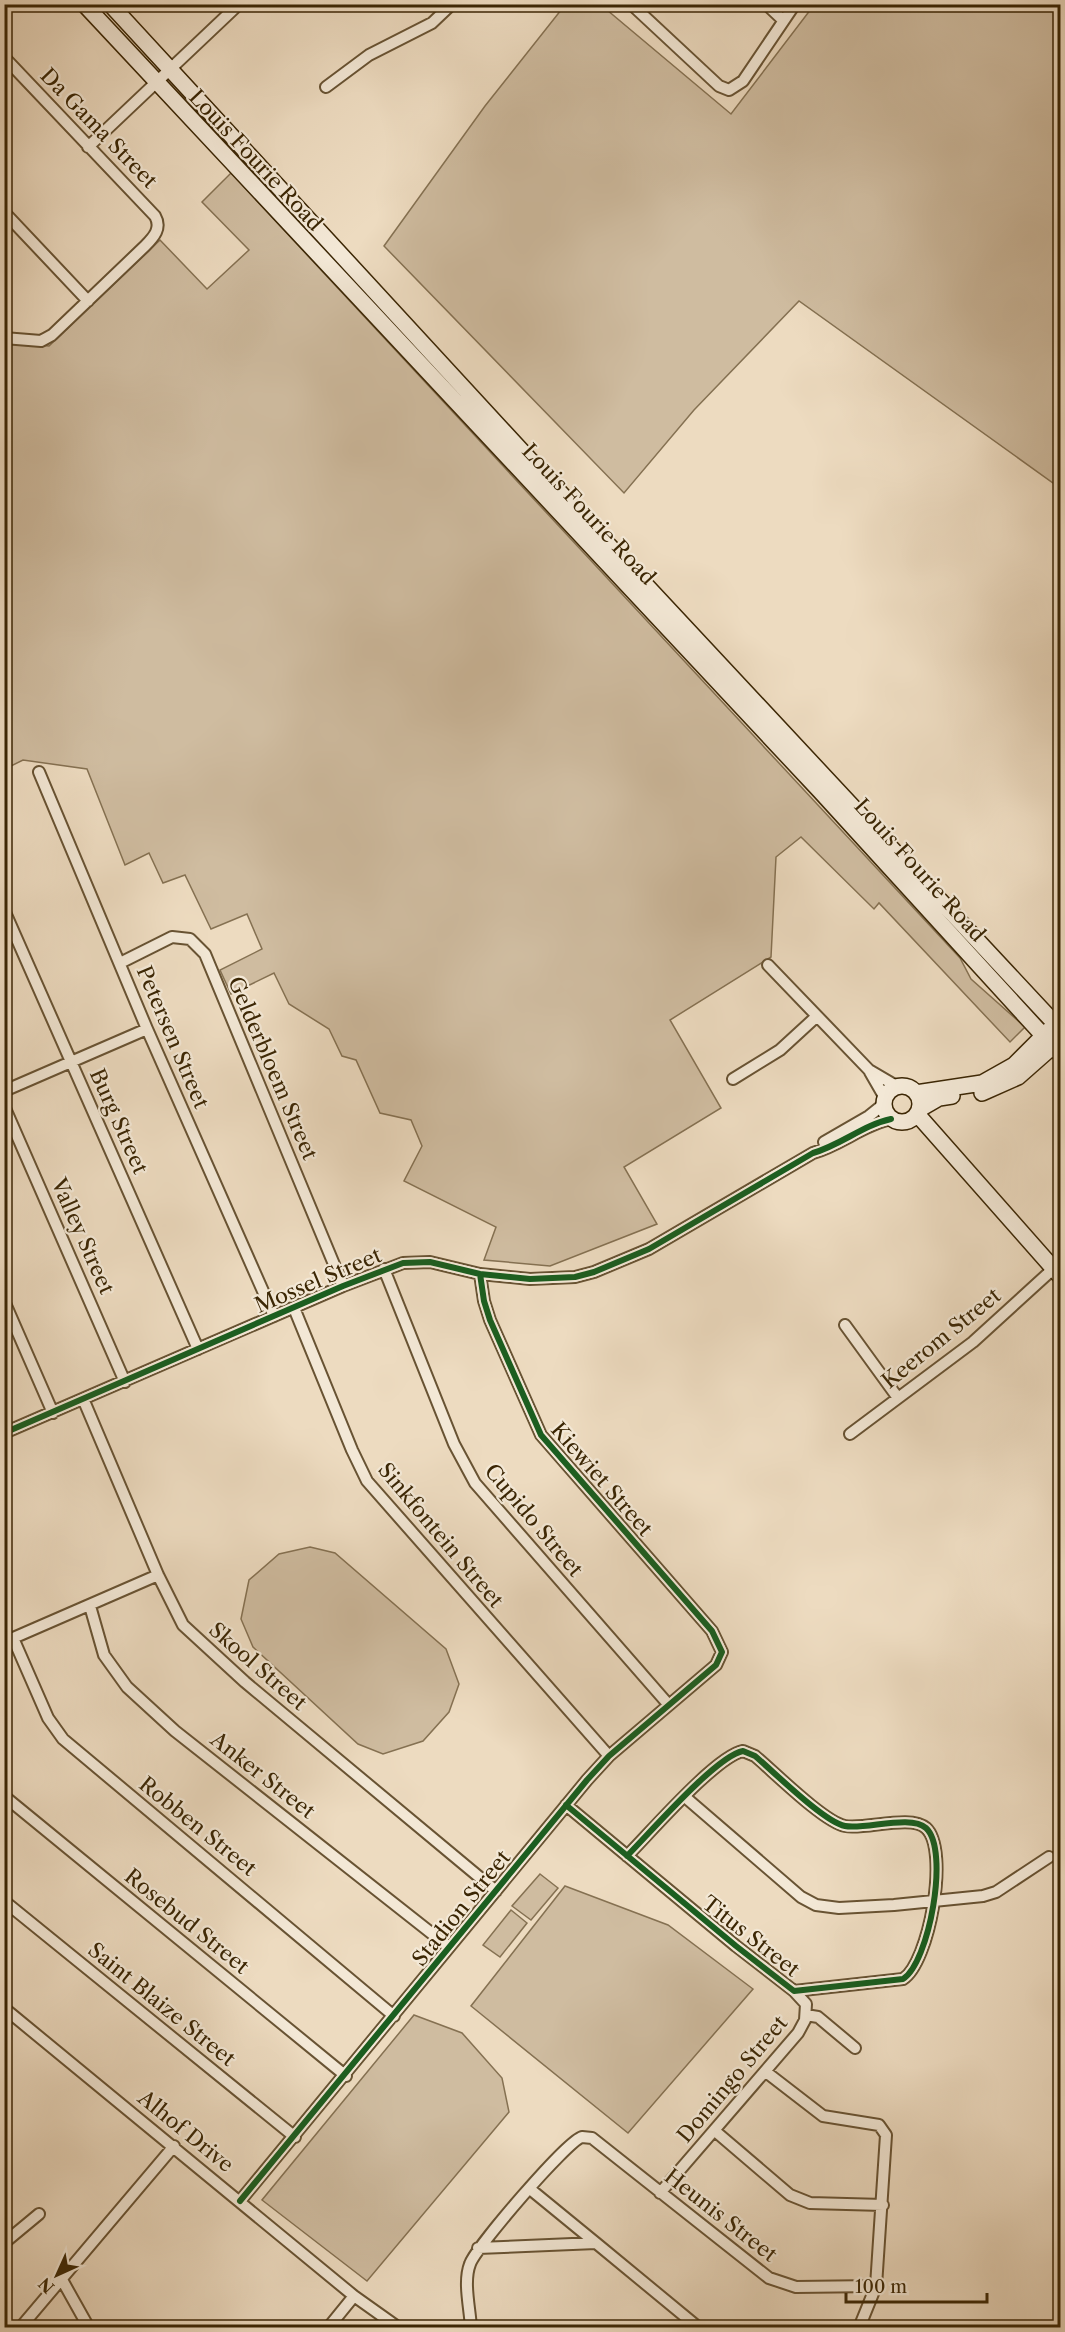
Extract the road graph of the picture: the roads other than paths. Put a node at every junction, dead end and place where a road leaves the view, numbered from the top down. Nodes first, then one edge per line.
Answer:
1 (84, 4) edge
2 (110, 4) edge
3 (239, 4) edge
4 (452, 4) edge
5 (631, 4) edge
6 (766, 4) edge
7 (795, 4) edge
8 (783, 20) junction
9 (4, 57) edge
10 (170, 68) junction
11 (155, 83) junction
12 (326, 87) dead end
13 (87, 147) junction
14 (4, 212) edge
15 (88, 301) junction
16 (4, 338) edge
17 (39, 772) dead end
18 (4, 910) edge
19 (120, 963) junction
20 (768, 964) dead end
21 (817, 1016) junction
22 (1059, 1024) edge
23 (147, 1029) junction
24 (1054, 1044) edge
25 (72, 1063) junction
26 (869, 1070) junction
27 (733, 1079) dead end
28 (898, 1087) junction
29 (4, 1091) edge
30 (916, 1092) junction
31 (885, 1101) junction
32 (4, 1106) edge
33 (916, 1115) junction
34 (891, 1119) junction
35 (813, 1153) junction
36 (384, 1269) junction
37 (1057, 1272) edge
38 (480, 1274) junction
39 (343, 1286) junction
40 (4, 1301) edge
41 (294, 1308) junction
42 (274, 1316) junction
43 (845, 1325) dead end
44 (198, 1348) junction
45 (125, 1382) junction
46 (898, 1398) junction
47 (84, 1401) junction
48 (53, 1413) junction
49 (4, 1433) edge
50 (850, 1434) dead end
51 (158, 1575) junction
52 (90, 1606) junction
53 (9, 1640) edge
54 (722, 1652) joint
55 (668, 1704) junction
56 (609, 1756) junction
57 (4, 1796) edge
58 (685, 1797) junction
59 (566, 1805) junction
60 (627, 1856) junction
61 (1049, 1857) dead end
62 (496, 1892) junction
63 (4, 1901) edge
64 (934, 1902) junction
65 (450, 1947) junction
66 (794, 1991) junction
67 (4, 2008) edge
68 (806, 2015) junction
69 (394, 2016) junction
70 (855, 2048) dead end
71 (766, 2072) junction
72 (346, 2076) junction
73 (715, 2132) junction
74 (295, 2137) junction
75 (174, 2146) junction
76 (530, 2189) junction
77 (660, 2193) junction
78 (240, 2201) junction
79 (883, 2205) junction
80 (39, 2214) dead end
81 (4, 2243) edge
82 (596, 2243) junction
83 (478, 2248) junction
84 (61, 2278) junction
85 (876, 2286) junction
86 (354, 2296) junction
87 (20, 2328) edge
88 (90, 2328) edge
89 (328, 2328) edge
90 (399, 2328) edge
91 (471, 2328) edge
92 (699, 2328) edge
93 (859, 2328) edge

1 - 11 main road, Louis Fourie Road
2 - 10 main road, Louis Fourie Road
3 - 10 street
4 - 12 street
5 - 8 street
6 - 8 street
7 - 8 street
9 - 13 street, Da Gama Street
10 - 11 street
10 - 22 main road, Louis Fourie Road
11 - 13 street
11 - 24 main road, Louis Fourie Road
13 - 15 street, Da Gama Street
14 - 15 street
15 - 16 street
17 - 19 street, Petersen Street
18 - 25 street, Burg Street
19 - 23 street, Petersen Street
19 - 39 street, Gelderbloem Street
20 - 21 street
21 - 26 street
21 - 27 street
22 - 24 main road
23 - 25 street
23 - 42 street, Petersen Street
24 - 30 main road
24 - 33 main road
25 - 29 street
25 - 44 street, Burg Street
26 - 28 street
26 - 31 street
28 - 30 main road
28 - 31 main road
30 - 33 main road
31 - 34 main road
31 - 35 street
32 - 45 street, Valley Street
33 - 34 main road
33 - 37 main road
34 - 35 street
35 - 38 street, Mossel Street
36 - 38 street, Mossel Street
36 - 39 street, Mossel Street
36 - 55 street, Cupido Street
37 - 46 street, Keerom Street
38 - 54 street, Kiewiet Street
39 - 41 street, Mossel Street
40 - 48 street
41 - 42 street, Mossel Street
41 - 56 street, Sinkfontein Street
42 - 44 street, Mossel Street
43 - 46 street
44 - 45 street, Mossel Street
45 - 47 street, Mossel Street
46 - 50 street, Keerom Street
47 - 48 street, Mossel Street
47 - 51 street, Skool Street
48 - 49 street, Mossel Street
51 - 52 street
51 - 62 street, Skool Street
52 - 53 street
52 - 65 street, Anker Street
53 - 69 street, Robben Street
54 - 55 street, Stadion Street
55 - 56 street, Stadion Street
56 - 59 street, Stadion Street
57 - 72 street, Rosebud Street
58 - 60 street
58 - 64 street
58 - 64 street, Titus Street
59 - 60 street, Titus Street
59 - 62 street, Stadion Street
60 - 66 street, Titus Street
61 - 64 street
62 - 65 street, Stadion Street
63 - 74 street, Saint Blaize Street
64 - 66 street, Titus Street
65 - 69 street, Stadion Street
66 - 68 street, Titus Street
67 - 75 street, Alhof Drive
68 - 70 street
68 - 71 street, Domingo Street
69 - 72 street, Stadion Street
71 - 73 street, Domingo Street
71 - 79 street
72 - 74 street, Stadion Street
73 - 77 street, Domingo Street
73 - 79 street
74 - 78 street, Stadion Street
75 - 78 street, Alhof Drive
75 - 84 street
76 - 77 street, Heunis Street
76 - 82 street
76 - 83 street
77 - 85 street, Heunis Street
78 - 86 street, Alhof Drive
79 - 85 street
80 - 81 street
82 - 83 street
82 - 92 street
83 - 91 street
84 - 87 street
84 - 88 street
85 - 93 street
86 - 89 street
86 - 90 street, Alhof Drive

